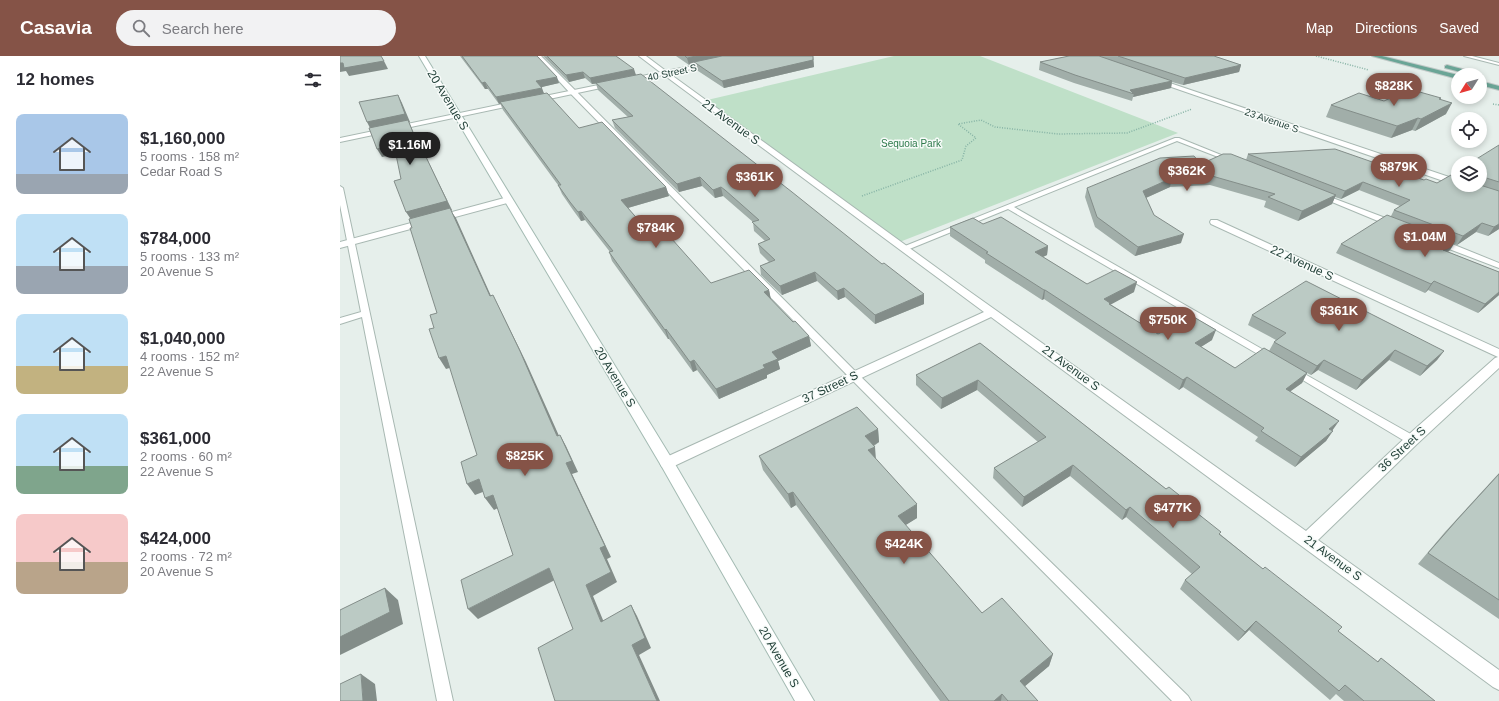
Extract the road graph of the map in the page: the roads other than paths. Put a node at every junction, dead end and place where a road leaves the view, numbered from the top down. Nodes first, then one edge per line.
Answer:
1 (422, 56) edge
2 (538, 56) edge
3 (642, 56) edge
4 (1375, 56) edge
5 (1466, 56) edge
6 (716, 62) edge
7 (1499, 64) edge
8 (1442, 66) dead end
9 (1451, 68) edge
10 (665, 73) junction
11 (1451, 75) edge
12 (1150, 78) edge
13 (626, 81) edge
14 (619, 83) edge
15 (1487, 85) edge
16 (1499, 88) edge
17 (572, 92) junction
18 (457, 115) junction
19 (340, 140) edge
20 (1243, 164) edge
21 (1451, 181) edge
22 (340, 188) edge
23 (1316, 194) edge
24 (508, 200) junction
25 (1008, 206) junction
26 (1214, 222) dead end
27 (1404, 228) edge
28 (1433, 240) edge
29 (352, 242) junction
30 (340, 245) edge
31 (904, 248) junction
32 (1499, 266) edge
33 (993, 312) junction
34 (366, 313) junction
35 (340, 321) edge
36 (1499, 354) edge
37 (1499, 361) edge
38 (854, 376) junction
39 (1412, 440) junction
40 (667, 463) junction
41 (1308, 539) junction
42 (1499, 681) edge
43 (445, 701) edge
44 (805, 701) edge
45 (1183, 701) edge

1 - 18 street, 20 Avenue S
2 - 17 lane
3 - 10 street, 21 Avenue S
4 - 11 main road
5 - 7 lane
6 - 10 street, 40 Street S
8 - 9 main road
10 - 13 street, 40 Street S
10 - 31 street, 21 Avenue S
12 - 21 street, 23 Avenue S
14 - 17 street
15 - 16 main road
17 - 18 street
17 - 38 lane
18 - 19 street
18 - 24 street, 20 Avenue S
20 - 25 lane
22 - 29 lane
23 - 27 lane
24 - 29 street
24 - 40 street, 20 Avenue S
25 - 31 lane
25 - 39 lane
26 - 36 street, 22 Avenue S
28 - 32 lane
29 - 30 street
29 - 34 lane
31 - 33 street, 21 Avenue S
33 - 38 street, 37 Street S
33 - 41 street, 21 Avenue S
34 - 35 lane
34 - 43 lane
37 - 39 street, 36 Street S
38 - 40 street, 37 Street S
38 - 45 lane
39 - 41 street, 36 Street S
40 - 44 street, 20 Avenue S
41 - 42 street, 21 Avenue S

